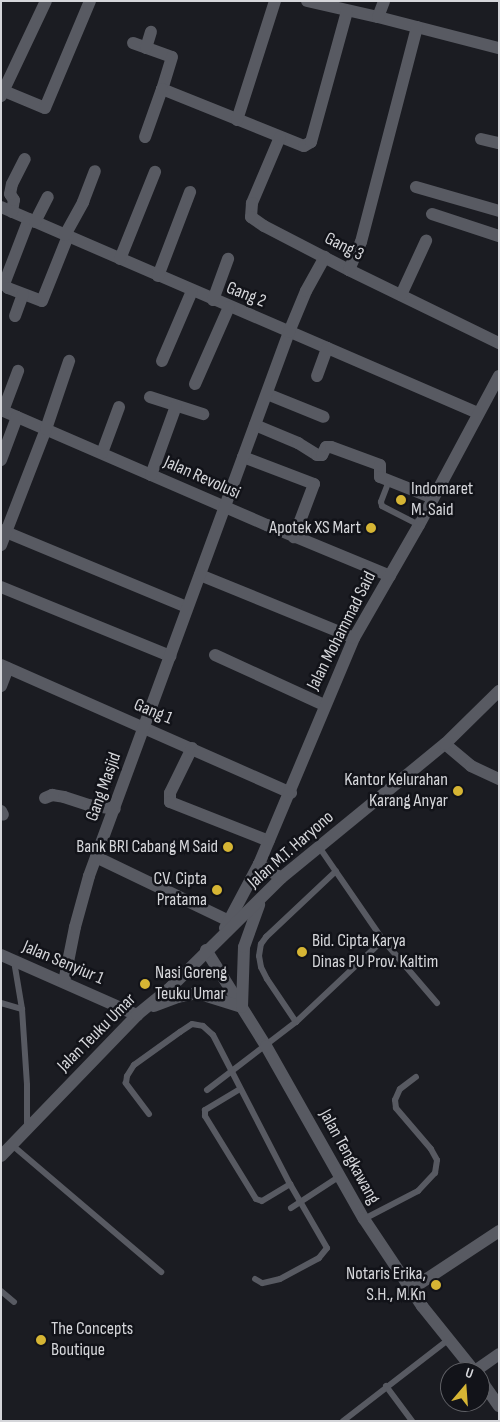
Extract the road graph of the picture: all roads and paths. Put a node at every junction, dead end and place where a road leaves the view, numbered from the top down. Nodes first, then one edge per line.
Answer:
1 (46, 1) edge
2 (90, 1) edge
3 (276, 1) edge
4 (384, 1) edge
5 (309, 2) edge
6 (346, 11) junction
7 (378, 17) junction
8 (417, 27) junction
9 (151, 32) dead end
10 (133, 43) dead end
11 (146, 48) junction
12 (499, 48) edge
13 (162, 89) junction
14 (3, 94) edge
15 (237, 120) junction
16 (145, 137) dead end
17 (280, 137) junction
18 (481, 138) dead end
19 (499, 143) edge
20 (25, 159) dead end
21 (95, 171) dead end
22 (155, 172) dead end
23 (416, 188) dead end
24 (190, 192) dead end
25 (48, 197) dead end
26 (7, 209) edge
27 (499, 211) edge
28 (432, 214) dead end
29 (32, 220) junction
30 (67, 236) junction
31 (499, 236) edge
32 (426, 241) dead end
33 (325, 257) junction
34 (120, 259) junction
35 (228, 260) dead end
36 (349, 270) junction
37 (158, 276) junction
38 (192, 291) junction
39 (23, 294) junction
40 (401, 295) junction
41 (213, 300) junction
42 (229, 307) junction
43 (15, 316) dead end
44 (289, 332) junction
45 (499, 343) edge
46 (327, 348) junction
47 (69, 361) dead end
48 (162, 361) dead end
49 (18, 371) dead end
50 (317, 376) dead end
51 (499, 376) edge
52 (195, 384) dead end
53 (267, 394) junction
54 (150, 397) dead end
55 (176, 406) junction
56 (119, 407) dead end
57 (2, 411) edge
58 (478, 413) junction
59 (203, 414) dead end
60 (18, 417) junction
61 (324, 417) dead end
62 (255, 425) junction
63 (46, 430) junction
64 (102, 453) junction
65 (243, 457) junction
66 (1, 460) edge
67 (151, 475) junction
68 (387, 486) dead end
69 (433, 498) junction
70 (225, 507) junction
71 (420, 524) junction
72 (4, 531) edge
73 (294, 536) junction
74 (1, 545) edge
75 (200, 575) junction
76 (390, 576) junction
77 (1, 587) edge
78 (187, 607) junction
79 (354, 638) junction
80 (215, 655) dead end
81 (170, 656) junction
82 (5, 666) edge
83 (1, 686) edge
84 (499, 691) edge
85 (324, 705) junction
86 (145, 727) junction
87 (445, 744) junction
88 (192, 748) junction
89 (499, 779) edge
90 (291, 793) junction
91 (45, 798) dead end
92 (115, 809) junction
93 (269, 841) junction
94 (319, 847) junction
95 (96, 857) junction
96 (259, 864) junction
97 (336, 872) junction
98 (281, 878) junction
99 (263, 898) junction
100 (229, 921) junction
101 (220, 937) junction
102 (383, 940) junction
103 (206, 950) junction
104 (1, 955) edge
105 (14, 961) junction
106 (64, 982) junction
107 (1, 1003) edge
108 (436, 1003) dead end
109 (242, 1007) junction
110 (22, 1010) junction
111 (141, 1012) junction
112 (296, 1022) junction
113 (266, 1046) junction
114 (231, 1073) junction
115 (416, 1076) dead end
116 (240, 1089) junction
117 (208, 1090) dead end
118 (149, 1114) dead end
119 (27, 1131) junction
120 (12, 1145) junction
121 (1, 1156) edge
122 (340, 1176) junction
123 (290, 1184) junction
124 (301, 1201) junction
125 (291, 1208) dead end
126 (364, 1219) junction
127 (499, 1231) edge
128 (161, 1272) dead end
129 (256, 1279) dead end
130 (410, 1290) junction
131 (1, 1291) edge
132 (14, 1302) dead end
133 (449, 1340) junction
134 (467, 1362) edge
135 (386, 1386) junction
136 (490, 1393) edge
137 (499, 1406) edge
138 (343, 1421) edge
139 (412, 1421) edge

1 - 14 street
2 - 14 street
3 - 15 street
4 - 7 street
5 - 6 street
6 - 7 street
6 - 17 street
7 - 8 street
8 - 12 street
8 - 36 street
9 - 11 street
10 - 11 street
11 - 13 street
13 - 15 street
13 - 16 street
15 - 17 street
17 - 33 street, Gang 3
18 - 19 street
20 - 26 street
21 - 30 street
22 - 34 street
23 - 27 street
24 - 37 street
25 - 29 street
26 - 29 street, Gang 2
28 - 31 street
29 - 30 street, Gang 2
29 - 39 street
30 - 34 street, Gang 2
30 - 39 street
32 - 40 street
33 - 36 street, Gang 3
33 - 44 street, Gang Masjid
34 - 37 street, Gang 2
35 - 41 street
36 - 40 street, Gang 3
37 - 38 street, Gang 2
38 - 41 street, Gang 2
38 - 48 street
39 - 43 street
40 - 45 street, Gang 3
41 - 42 street, Gang 2
42 - 44 street, Gang 2
42 - 52 street
44 - 46 street, Gang 2
44 - 53 street, Gang Masjid
46 - 50 street
46 - 58 street, Gang 2
47 - 63 street
49 - 57 street
51 - 58 street, Jalan Mohammad Said
53 - 61 street
53 - 62 street, Gang Masjid
54 - 55 street
55 - 59 street
55 - 67 street
56 - 64 street
57 - 60 street, Jalan Revolusi
58 - 69 street, Jalan Mohammad Said
60 - 63 street, Jalan Revolusi
60 - 66 street
62 - 65 street, Gang Masjid
62 - 69 street
63 - 64 street, Jalan Revolusi
63 - 72 street
64 - 67 street, Jalan Revolusi
65 - 70 street, Gang Masjid
65 - 73 street
67 - 70 street, Jalan Revolusi
68 - 71 lane
69 - 71 street, Jalan Mohammad Said
70 - 73 street, Jalan Revolusi
70 - 75 street, Gang Masjid
71 - 76 street, Jalan Mohammad Said
72 - 74 street
72 - 78 street
73 - 76 street, Jalan Revolusi
75 - 78 street, Gang Masjid
75 - 79 street
76 - 79 street, Jalan Mohammad Said
77 - 81 street
78 - 81 street, Gang Masjid
79 - 85 street, Jalan Mohammad Said
80 - 85 street
81 - 86 street, Gang Masjid
82 - 83 street
82 - 86 street, Gang 1
84 - 87 street, Jalan M.T. Haryono
85 - 90 street, Jalan Mohammad Said
86 - 88 street, Gang 1
86 - 92 street, Gang Masjid
87 - 89 street
87 - 94 street, Jalan M.T. Haryono
88 - 90 street, Gang 1
88 - 93 street
90 - 93 street, Jalan Mohammad Said
91 - 92 street
92 - 95 street, Gang Masjid
93 - 96 street, Jalan Mohammad Said
94 - 97 lane
94 - 98 street, Jalan M.T. Haryono
95 - 100 street
95 - 106 street, Gang Masjid
96 - 98 street
96 - 100 street, Jalan Mohammad Said
97 - 102 lane
97 - 112 lane
98 - 99 street, Jalan M.T. Haryono
99 - 101 street, Jalan M.T. Haryono
99 - 109 street
100 - 101 street, Jalan Mohammad Said
101 - 103 street, Jalan Teuku Umar
102 - 108 lane
102 - 112 lane
103 - 109 street, Jalan Tengkawang
103 - 111 street, Jalan Teuku Umar
104 - 105 street, Jalan Senyiur 1
105 - 106 street, Jalan Senyiur 1
105 - 110 lane
106 - 111 street, Jalan Senyiur 1
107 - 110 lane
109 - 111 street
109 - 113 street, Jalan Tengkawang
110 - 119 lane
111 - 119 street, Jalan Teuku Umar
112 - 113 lane
113 - 114 lane
113 - 122 street, Jalan Tengkawang
114 - 116 lane
114 - 117 lane
114 - 118 lane
115 - 126 lane
116 - 123 lane
116 - 123 lane
119 - 120 street, Jalan Teuku Umar
120 - 121 street, Jalan Teuku Umar
120 - 128 lane
122 - 124 lane
122 - 126 street, Jalan Tengkawang
123 - 124 lane
124 - 125 lane
124 - 129 lane
126 - 130 street, Jalan Tengkawang
127 - 130 street
130 - 133 street, Jalan Tengkawang
131 - 132 lane
133 - 134 street, Jalan Tengkawang
133 - 135 lane
135 - 138 lane
135 - 139 lane
136 - 137 street, Jalan Tengkawang

